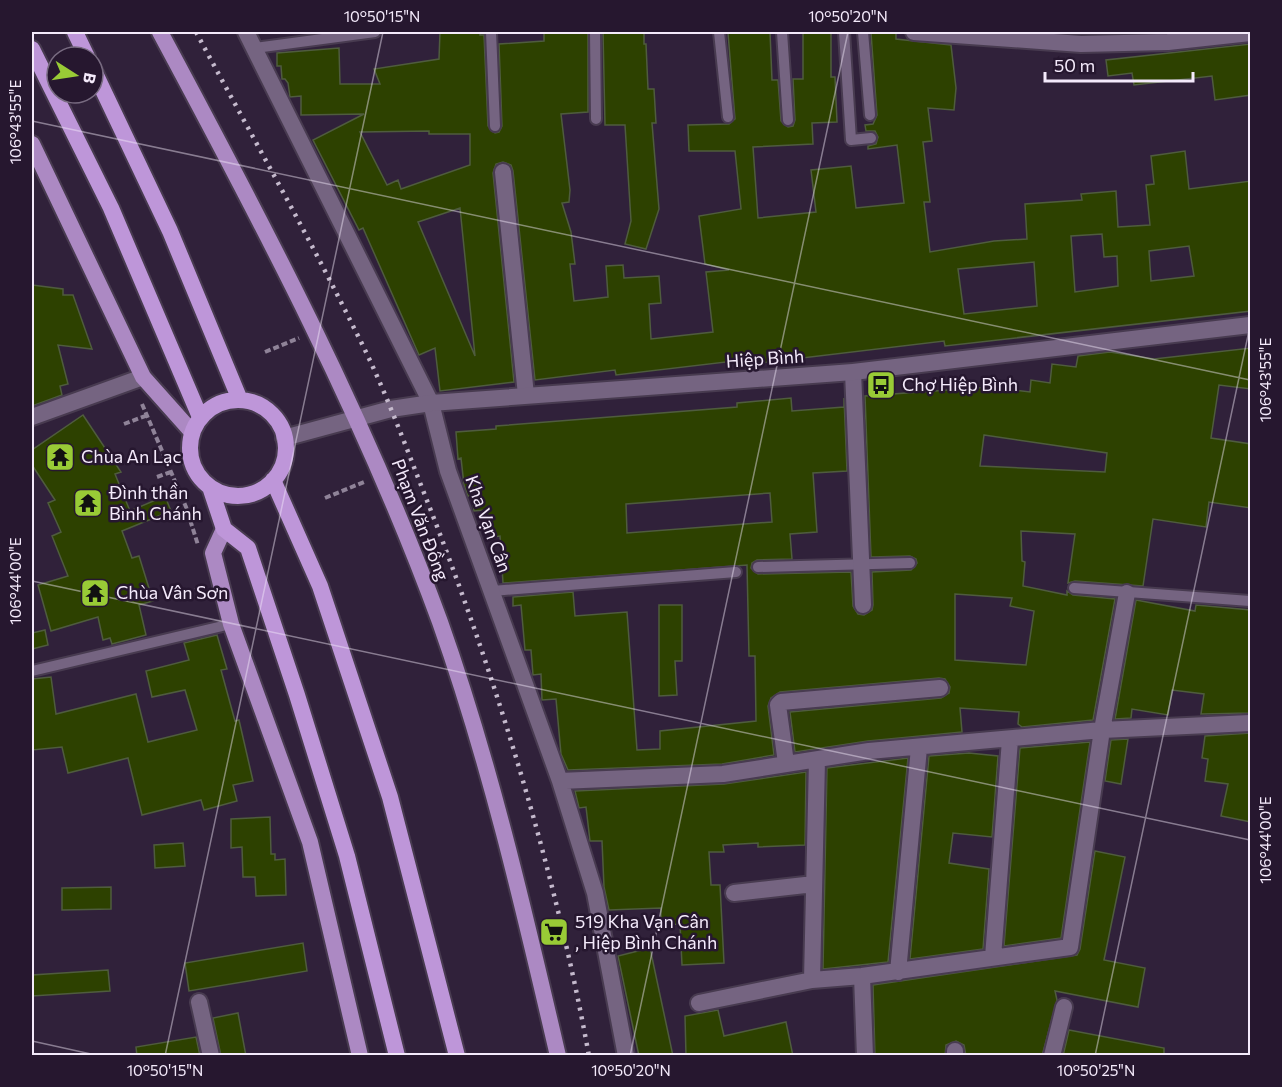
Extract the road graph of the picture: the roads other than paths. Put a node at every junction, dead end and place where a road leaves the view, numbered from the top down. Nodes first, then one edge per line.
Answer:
1 (160, 32) edge
2 (246, 32) edge
3 (375, 32) edge
4 (491, 32) edge
5 (595, 32) edge
6 (719, 32) edge
7 (782, 32) edge
8 (844, 32) edge
9 (864, 32) edge
10 (914, 32) edge
11 (1251, 33) edge
12 (255, 48) junction
13 (32, 49) edge
14 (105, 94) edge
15 (870, 116) dead end
16 (728, 117) dead end
17 (596, 119) dead end
18 (788, 120) dead end
19 (495, 126) dead end
20 (871, 138) dead end
21 (32, 147) edge
22 (502, 172) dead end
23 (1251, 326) edge
24 (853, 372) junction
25 (137, 380) junction
26 (526, 395) junction
27 (240, 400) junction
28 (431, 403) junction
29 (32, 417) edge
30 (358, 417) junction
31 (196, 425) junction
32 (284, 438) junction
33 (273, 480) junction
34 (210, 487) junction
35 (224, 528) junction
36 (909, 563) dead end
37 (861, 564) junction
38 (758, 567) dead end
39 (736, 572) dead end
40 (1074, 588) dead end
41 (492, 591) junction
42 (1127, 593) junction
43 (1251, 601) edge
44 (863, 605) dead end
45 (231, 624) junction
46 (32, 671) edge
47 (940, 688) dead end
48 (1251, 723) edge
49 (1102, 730) junction
50 (1010, 740) junction
51 (919, 748) junction
52 (817, 760) junction
53 (786, 763) junction
54 (560, 781) junction
55 (814, 884) junction
56 (734, 893) dead end
57 (993, 957) junction
58 (898, 972) junction
59 (862, 976) junction
60 (812, 980) junction
61 (199, 1002) dead end
62 (699, 1003) dead end
63 (1064, 1007) dead end
64 (211, 1056) edge
65 (360, 1056) edge
66 (397, 1056) edge
67 (458, 1056) edge
68 (558, 1056) edge
69 (626, 1056) edge
70 (865, 1056) edge
71 (1052, 1056) edge

1 - 30 main road, Phạm Văn Đồng
2 - 12 street, Kha Vạn Cân
3 - 12 lane
4 - 19 lane
5 - 17 lane
6 - 16 lane
7 - 18 lane
8 - 20 lane
9 - 15 lane
10 - 11 street
12 - 28 street, Kha Vạn Cân
13 - 31 highway
14 - 27 highway
21 - 25 main road
22 - 26 street
23 - 24 street, Hiệp Bình
24 - 26 street, Hiệp Bình
24 - 37 street
25 - 29 street
25 - 31 main road
26 - 28 street, Hiệp Bình
27 - 31 highway
27 - 32 highway
28 - 30 street, Hiệp Bình
28 - 41 street, Kha Vạn Cân
30 - 32 street, Hiệp Bình
30 - 68 main road, Phạm Văn Đồng
31 - 34 highway
32 - 33 highway
33 - 34 highway
33 - 67 highway
34 - 35 highway
35 - 45 main road
35 - 66 highway
36 - 37 lane
37 - 38 lane
37 - 44 street
39 - 41 lane
40 - 42 lane
41 - 54 street, Kha Vạn Cân
42 - 43 lane
42 - 49 street
45 - 46 lane
45 - 65 main road
47 - 53 street
48 - 49 street
49 - 50 street
49 - 57 street
50 - 51 street
50 - 57 street
51 - 52 street
51 - 58 street
52 - 53 street
52 - 55 street
53 - 54 street
54 - 69 street, Kha Vạn Cân
55 - 56 street
55 - 60 street
57 - 58 street
58 - 59 street
59 - 60 street
59 - 70 street
60 - 62 street
61 - 64 street
63 - 71 street

